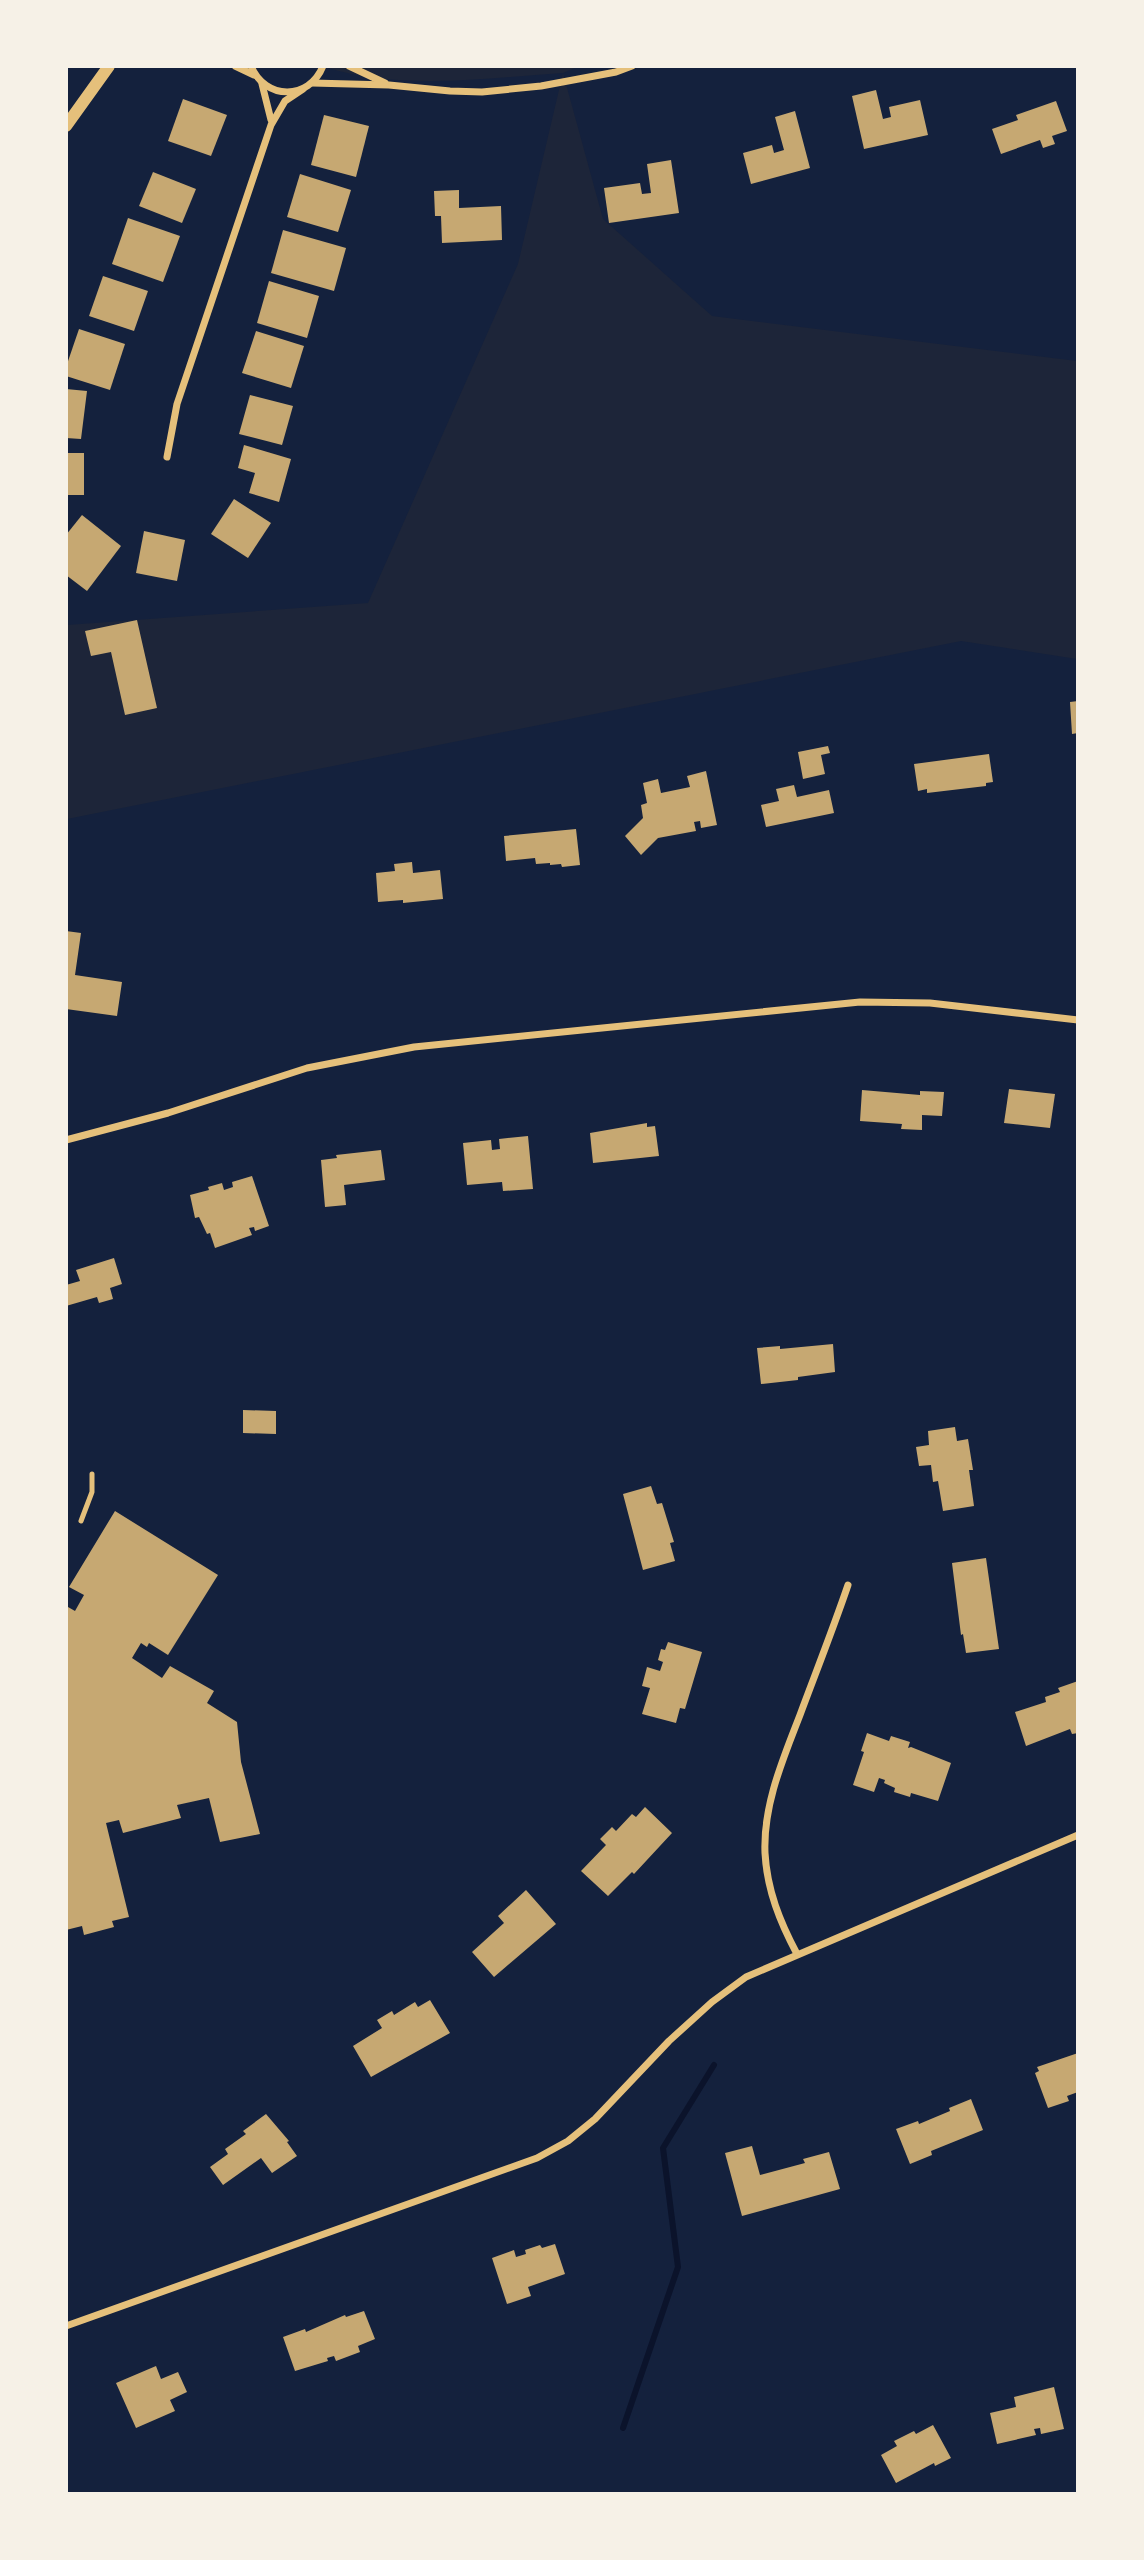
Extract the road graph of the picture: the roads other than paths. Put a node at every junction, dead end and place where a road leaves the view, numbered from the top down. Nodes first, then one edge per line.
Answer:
1 (109, 66) edge
2 (235, 66) edge
3 (251, 66) edge
4 (323, 66) edge
5 (349, 66) edge
6 (632, 66) edge
7 (255, 75) junction
8 (262, 83) junction
9 (313, 83) junction
10 (389, 85) junction
11 (303, 89) junction
12 (271, 125) junction
13 (66, 126) edge
14 (167, 457) dead end
15 (1077, 1020) edge
16 (66, 1140) edge
17 (92, 1474) dead end
18 (81, 1521) dead end
19 (848, 1586) dead end
20 (1077, 1835) edge
21 (797, 1954) junction
22 (66, 2326) edge

1 - 13 street
2 - 7 street
3 - 7 street
4 - 9 street
5 - 10 street
6 - 10 street
7 - 8 street
8 - 11 street
8 - 12 street
9 - 10 street
9 - 11 street
11 - 12 street
12 - 14 street
15 - 16 street
17 - 18 lane
19 - 21 street
20 - 21 street
21 - 22 street

